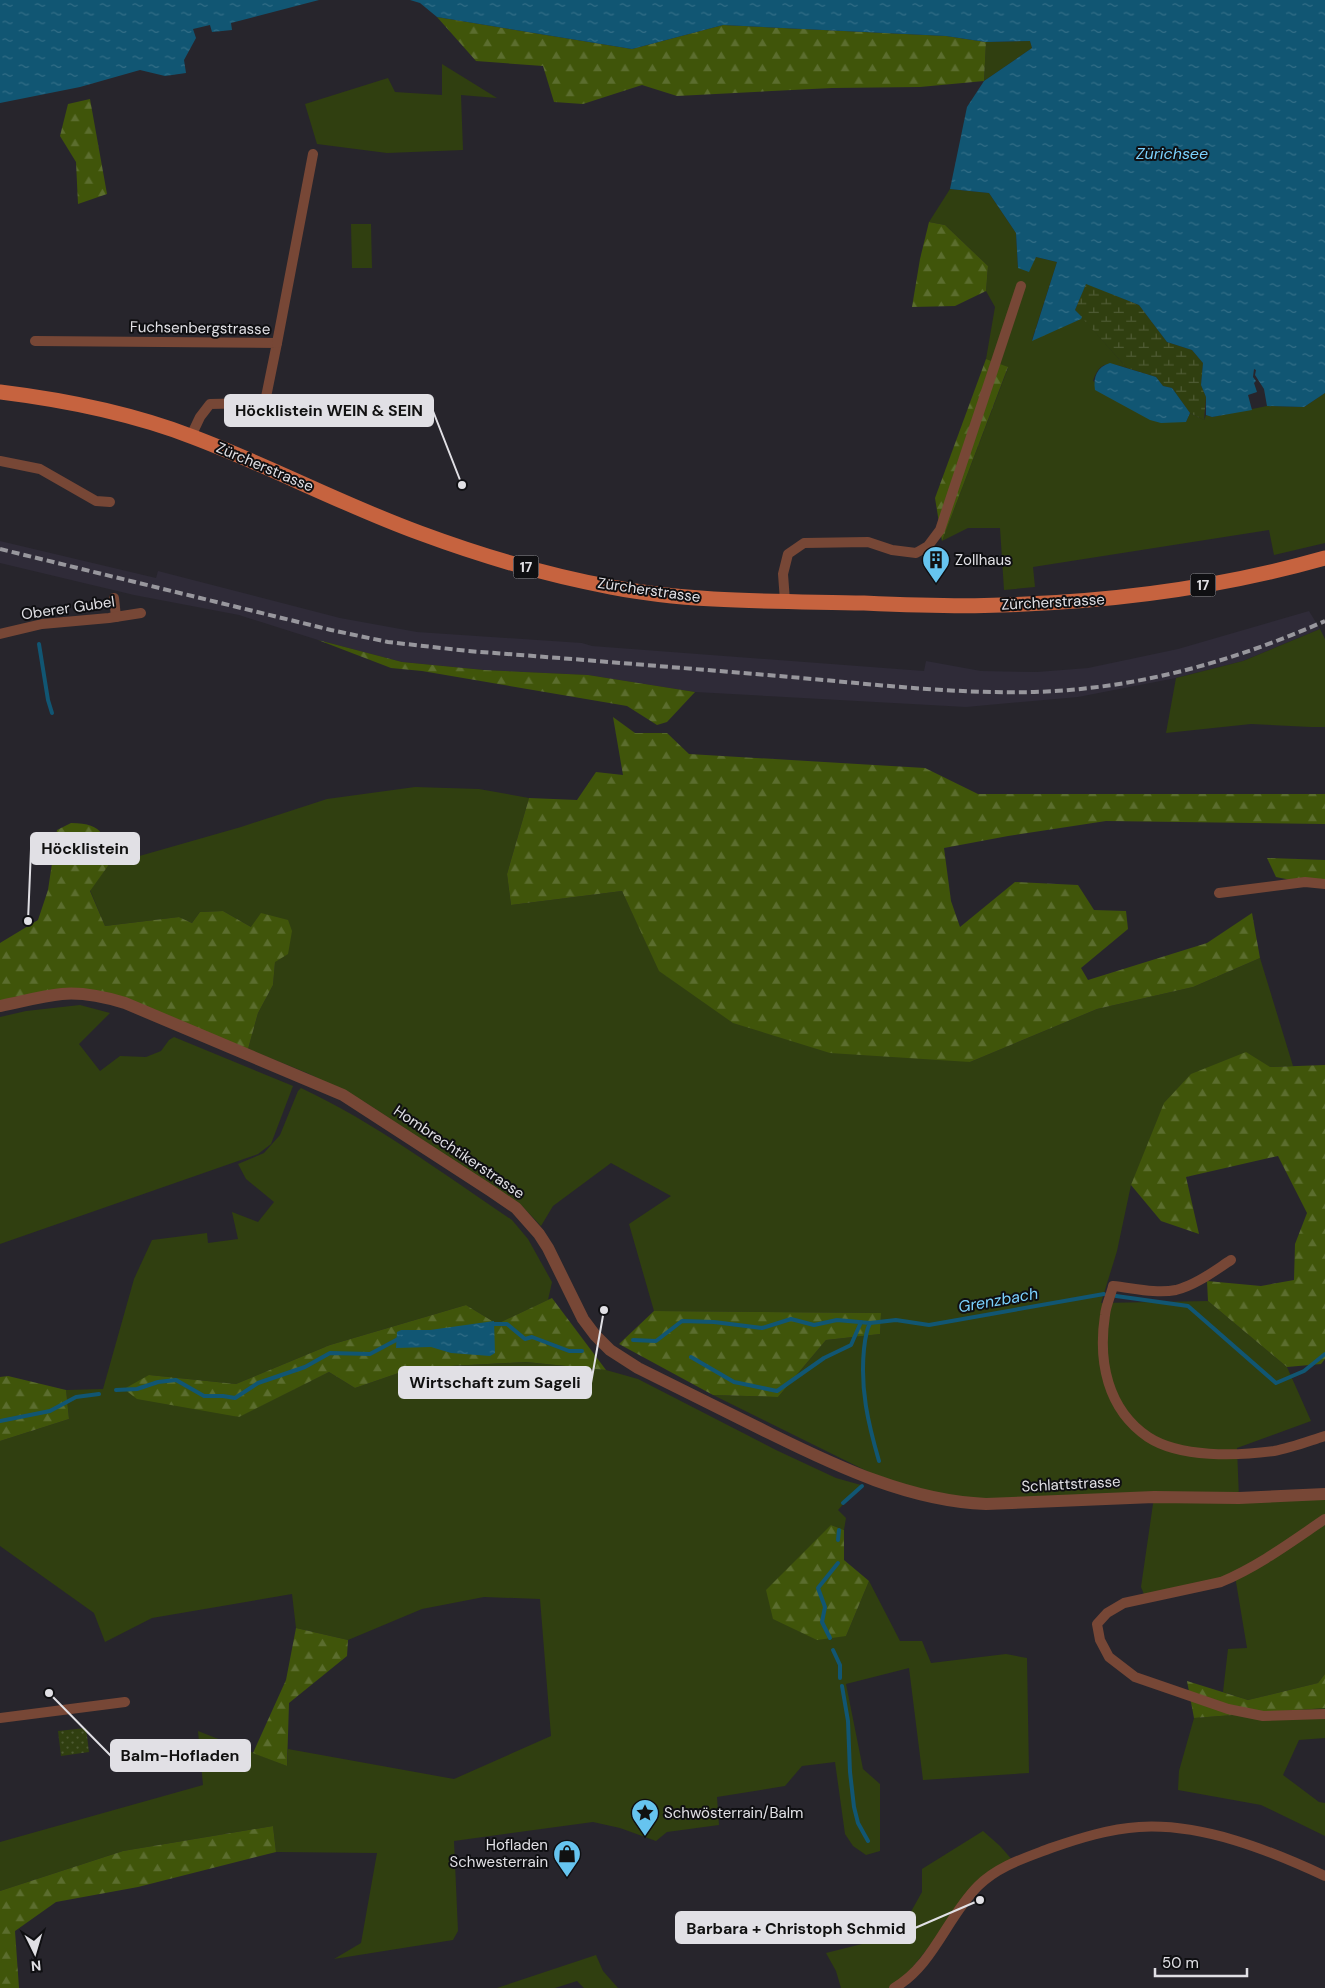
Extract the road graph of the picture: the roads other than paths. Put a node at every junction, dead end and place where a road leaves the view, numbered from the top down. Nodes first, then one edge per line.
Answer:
1 (313, 154) dead end
2 (1021, 286) dead end
3 (35, 341) dead end
4 (276, 343) junction
5 (0, 392) edge
6 (191, 436) junction
7 (0, 460) edge
8 (110, 502) dead end
9 (1325, 558) edge
10 (114, 598) dead end
11 (785, 601) junction
12 (141, 613) dead end
13 (116, 617) junction
14 (0, 634) edge
15 (1325, 884) edge
16 (1219, 893) dead end
17 (0, 1006) edge
18 (1231, 1260) dead end
19 (1325, 1436) edge
20 (825, 1460) joint
21 (1325, 1494) edge
22 (1325, 1520) edge
23 (125, 1702) dead end
24 (1325, 1714) edge
25 (0, 1718) edge
26 (1325, 1876) edge
27 (894, 1988) edge

1 - 4 street
2 - 11 street
3 - 4 street, Fuchsenbergstrasse
4 - 6 street, Fuchsenbergstrasse
5 - 6 main road, Zürcherstrasse / 17
6 - 11 main road, Zürcherstrasse / 17
7 - 8 street
9 - 11 main road, Zürcherstrasse / 17
10 - 13 street
12 - 13 street, Oberer Gubel
13 - 14 street, Oberer Gubel
15 - 16 street
17 - 20 street, Hombrechtikerstrasse
18 - 19 street
20 - 21 street, Schlattstrasse
22 - 24 street
23 - 25 street
26 - 27 street

